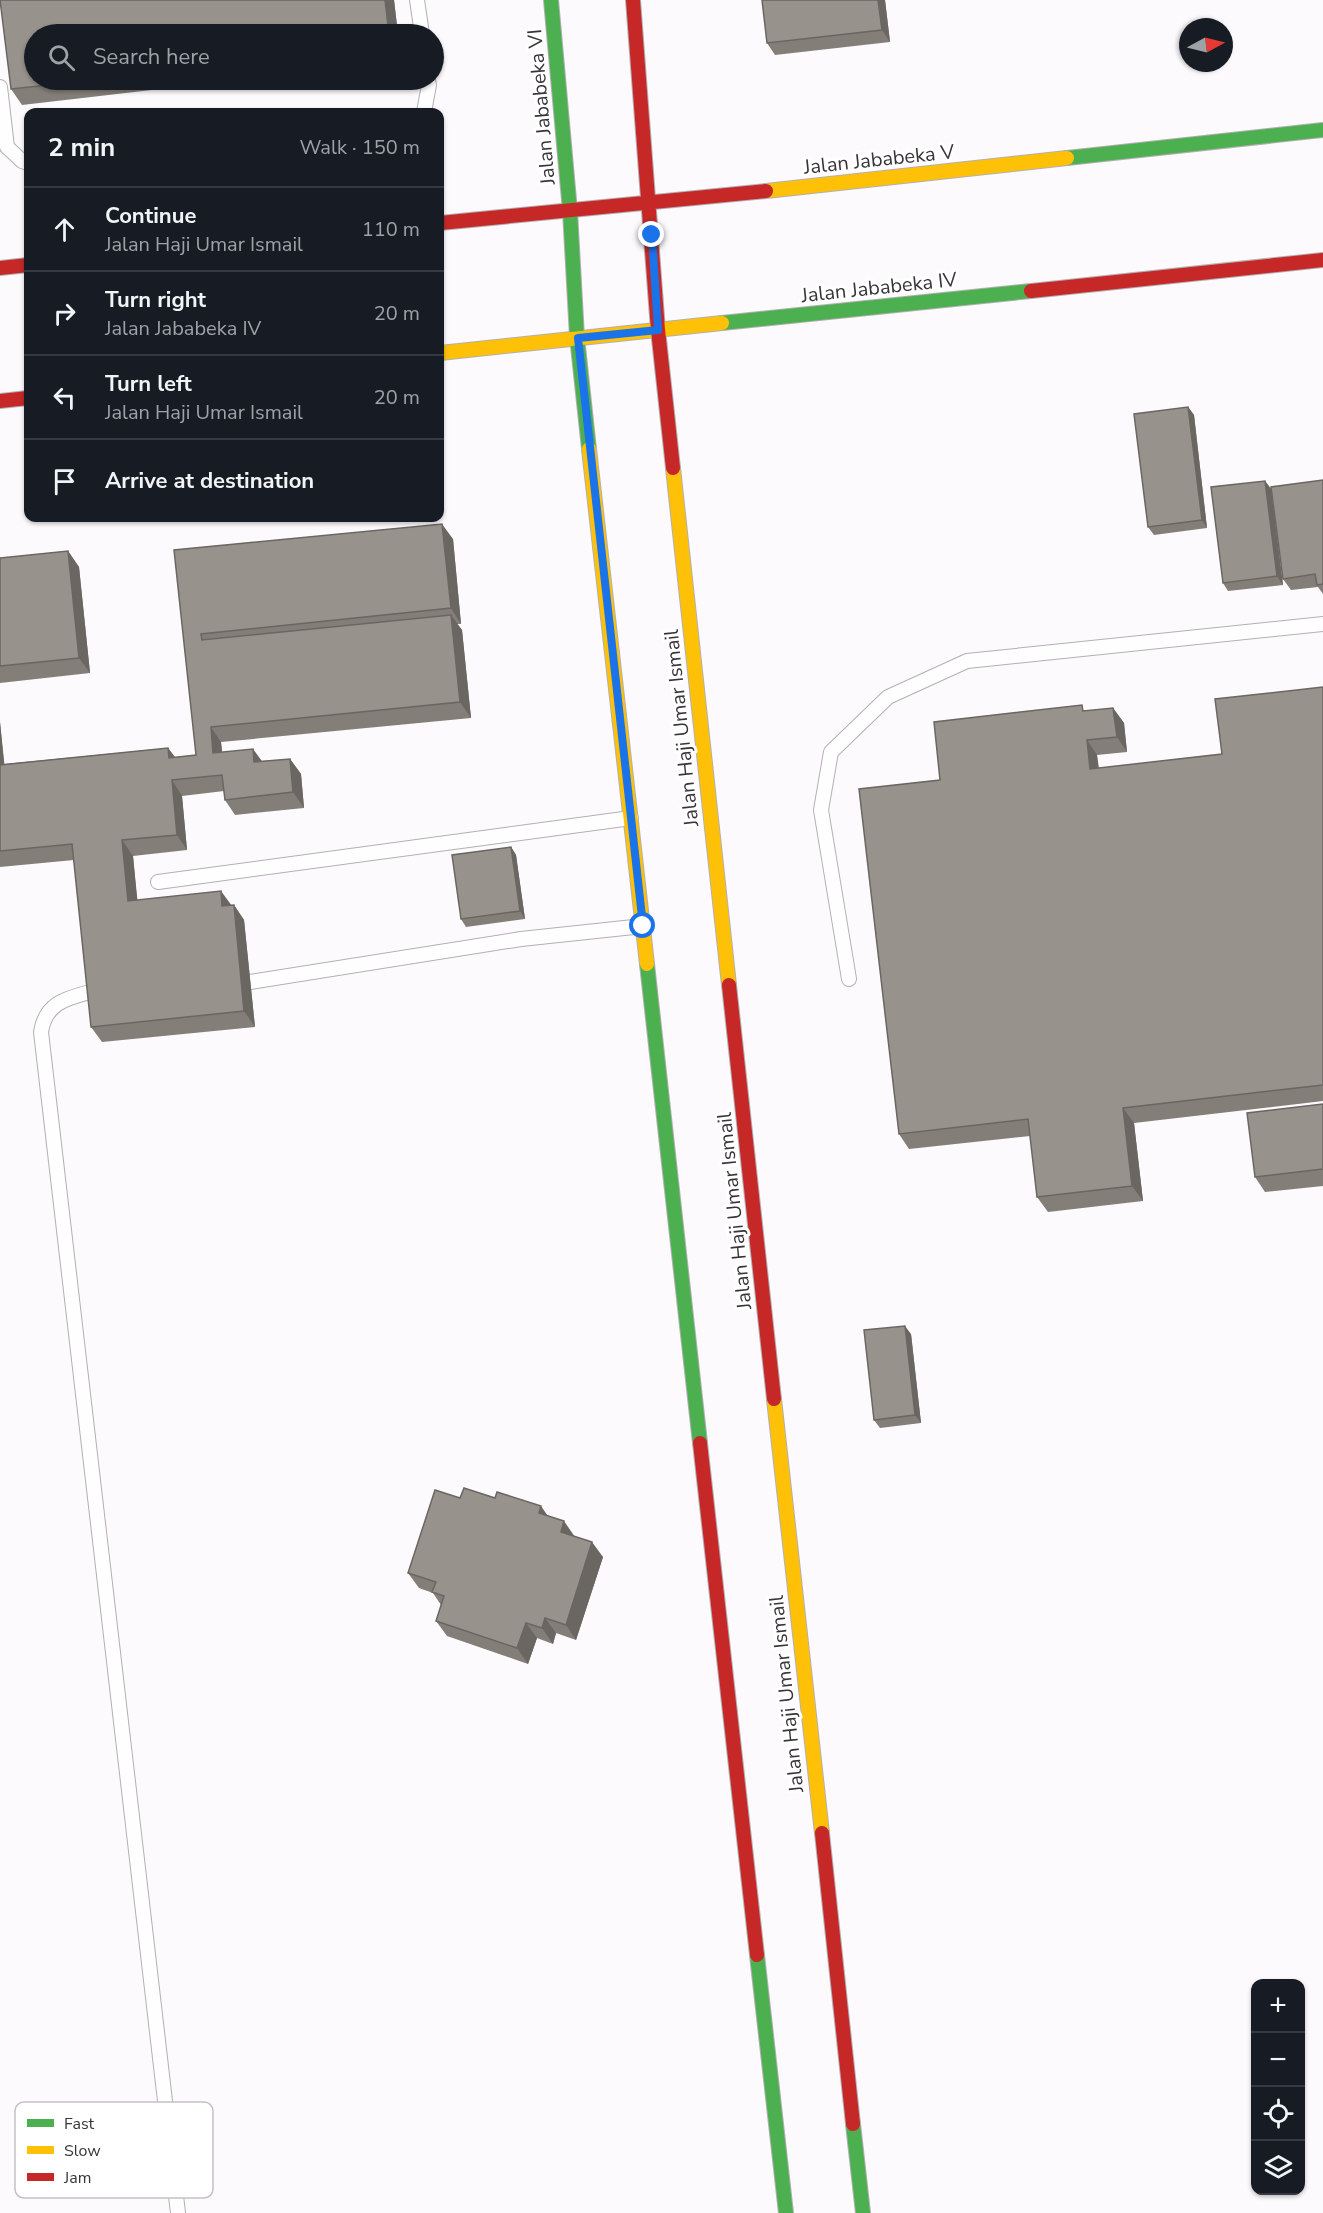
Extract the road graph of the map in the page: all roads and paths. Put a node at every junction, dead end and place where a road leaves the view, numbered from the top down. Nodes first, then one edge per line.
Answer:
1 (417, 0) edge
2 (551, 0) edge
3 (633, 0) edge
4 (421, 24) edge
5 (0, 87) edge
6 (428, 90) edge
7 (425, 108) edge
8 (1323, 130) edge
9 (24, 162) edge
10 (650, 204) junction
11 (570, 211) junction
12 (444, 224) edge
13 (1323, 260) edge
14 (24, 265) edge
15 (0, 268) edge
16 (658, 330) junction
17 (578, 338) junction
18 (444, 353) edge
19 (24, 398) edge
20 (0, 401) edge
21 (1323, 624) edge
22 (631, 818) junction
23 (158, 882) dead end
24 (643, 926) junction
25 (849, 980) dead end
26 (250, 982) dead end
27 (97, 990) edge
28 (165, 2102) edge
29 (176, 2198) edge
30 (178, 2213) edge
31 (786, 2213) edge
32 (862, 2213) edge

1 - 4 lane
2 - 11 street, Jalan Jababeka VI
3 - 10 street
5 - 9 lane
6 - 7 lane
8 - 10 street, Jalan Jababeka V
10 - 11 street, Jalan Jababeka V
10 - 16 street, Jalan Haji Umar Ismail
11 - 12 street, Jalan Jababeka V
11 - 17 street
13 - 16 street, Jalan Jababeka IV
14 - 15 street
16 - 17 street, Jalan Jababeka IV
16 - 32 street, Jalan Haji Umar Ismail
17 - 18 street, Jalan Jababeka IV
17 - 22 street
19 - 20 street
21 - 25 lane
22 - 23 lane
22 - 24 street
24 - 26 lane
24 - 31 street
27 - 28 lane
29 - 30 lane

